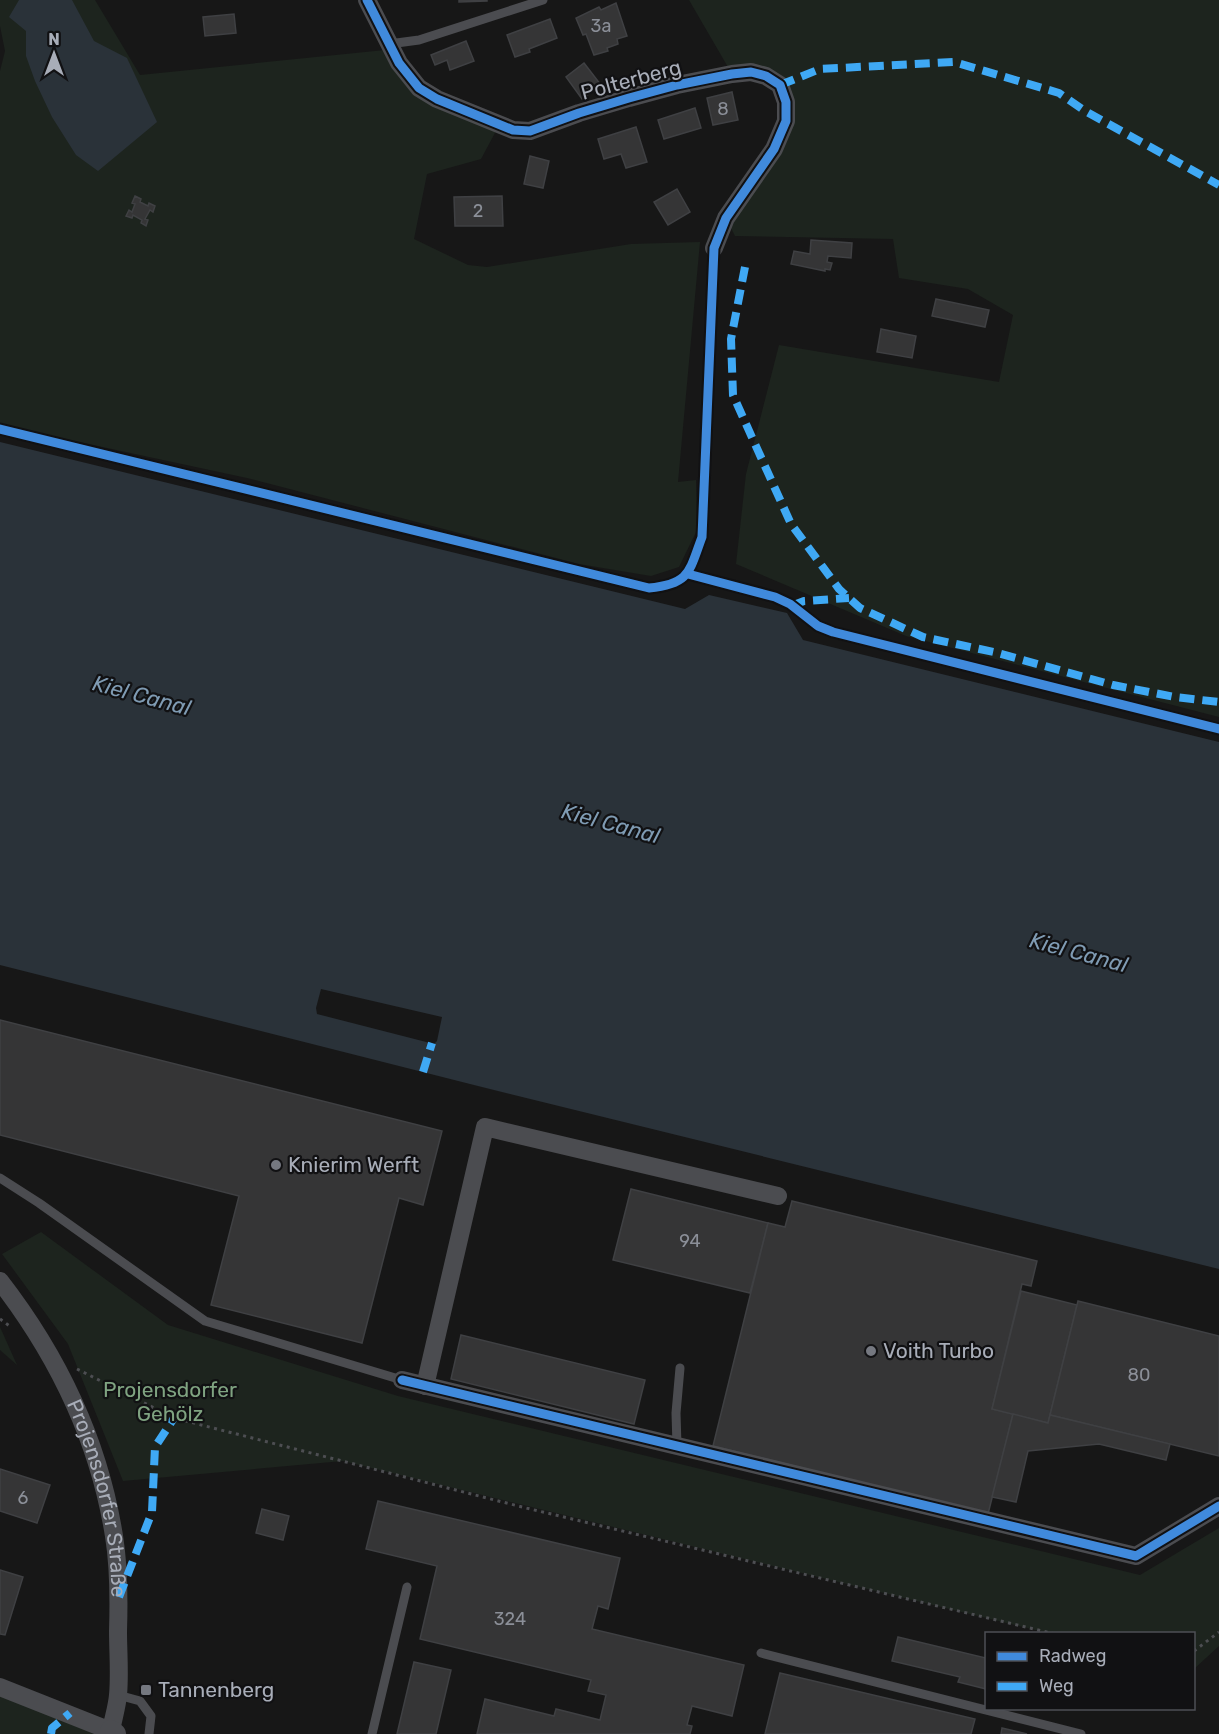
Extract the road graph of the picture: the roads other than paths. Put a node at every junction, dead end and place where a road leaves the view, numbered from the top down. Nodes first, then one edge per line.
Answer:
1 (367, 0) edge
2 (510, 0) edge
3 (543, 0) edge
4 (510, 11) junction
5 (389, 44) junction
6 (714, 248) dead end
7 (0, 1178) edge
8 (778, 1196) dead end
9 (0, 1281) edge
10 (680, 1368) dead end
11 (402, 1380) joint
12 (425, 1386) junction
13 (677, 1446) junction
14 (1219, 1506) edge
15 (407, 1587) dead end
16 (761, 1653) dead end
17 (0, 1687) edge
18 (118, 1695) junction
19 (985, 1710) edge
20 (986, 1710) edge
21 (113, 1732) edge
22 (150, 1734) edge
23 (372, 1734) edge
24 (1081, 1734) edge

1 - 5 street, Polterberg
2 - 4 lane
3 - 4 lane
4 - 5 lane
5 - 6 street, Polterberg
7 - 11 lane
8 - 12 street
9 - 18 street, Projensdorfer Straße
10 - 13 lane
11 - 12 street
12 - 13 street
13 - 14 street
15 - 23 lane
16 - 19 lane
17 - 21 street
18 - 21 street, Projensdorfer Straße
18 - 22 lane
20 - 24 lane

